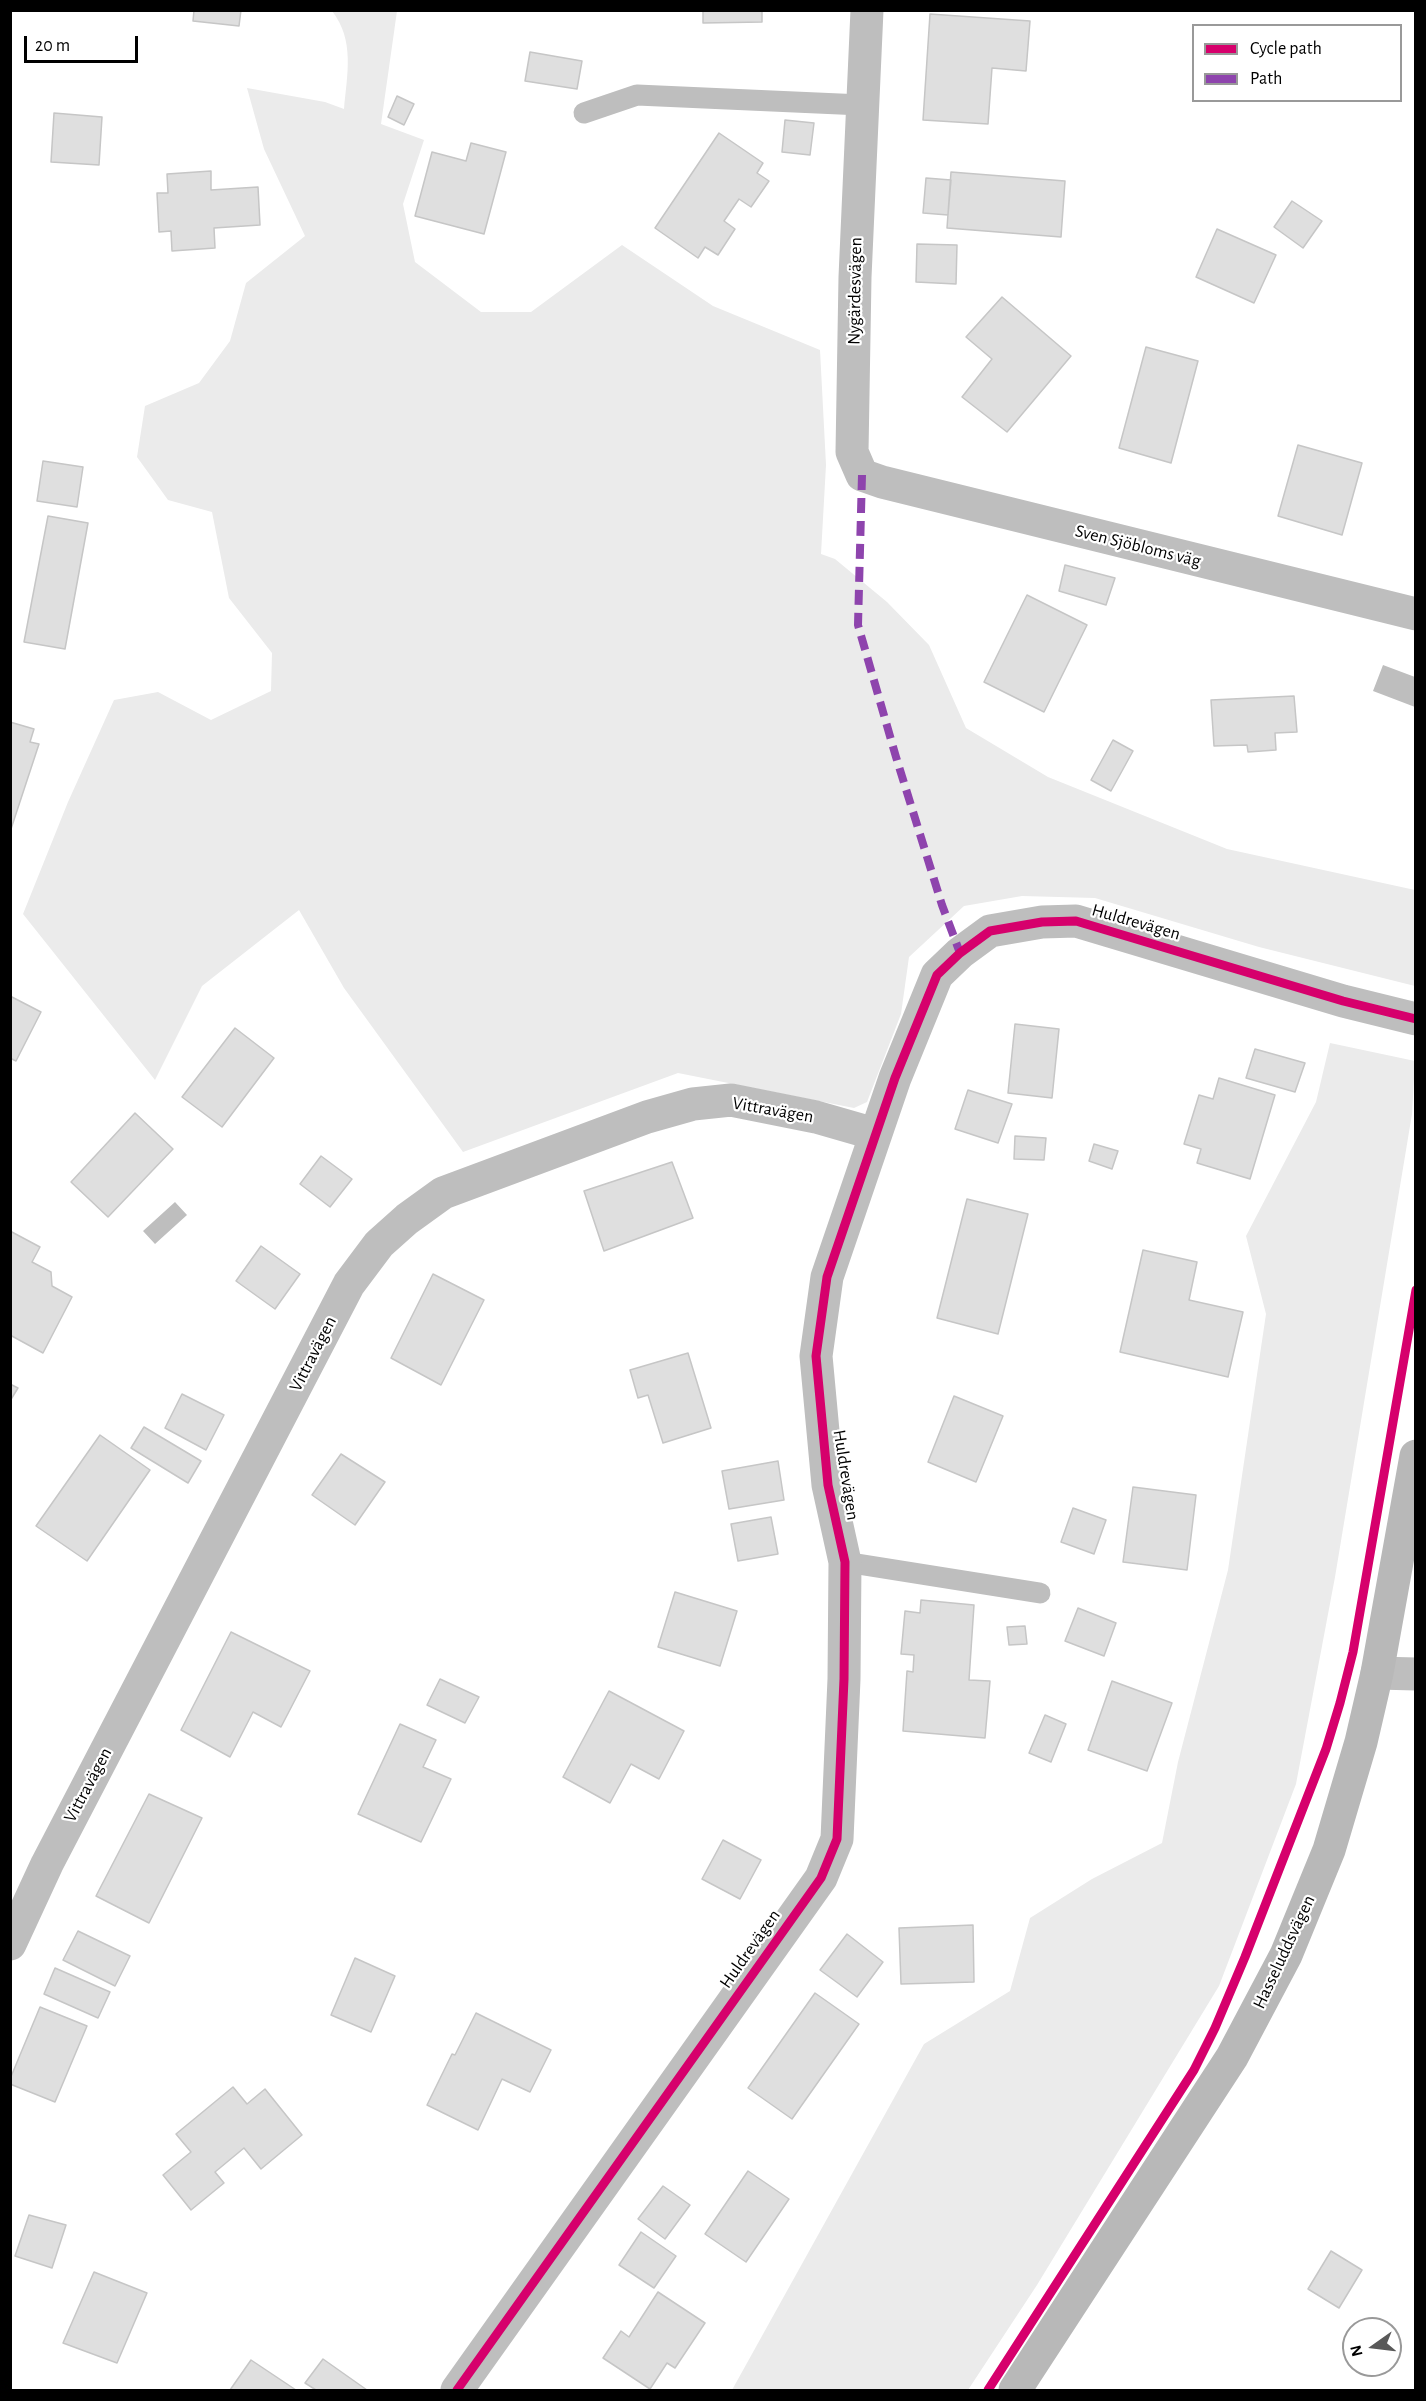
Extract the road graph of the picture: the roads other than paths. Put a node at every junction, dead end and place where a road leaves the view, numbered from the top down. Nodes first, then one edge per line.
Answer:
1 (867, 10) edge
2 (861, 105) junction
3 (584, 113) dead end
4 (861, 475) joint
5 (1416, 614) edge
6 (1416, 1019) edge
7 (875, 1134) junction
8 (1416, 1456) edge
9 (845, 1562) junction
10 (1040, 1593) dead end
11 (1377, 1673) junction
12 (1416, 1674) edge
13 (10, 1944) edge
14 (457, 2391) edge
15 (1015, 2391) edge

1 - 2 street, Nygärdesvägen
2 - 3 lane
2 - 4 street, Nygärdesvägen
4 - 5 street, Sven Sjöbloms väg
6 - 7 street, Huldrevägen
7 - 9 street, Huldrevägen
7 - 13 street, Vittravägen
8 - 11 street, Hasseluddsvägen
9 - 10 lane
9 - 14 street, Huldrevägen
11 - 12 street
11 - 15 street, Hasseluddsvägen

